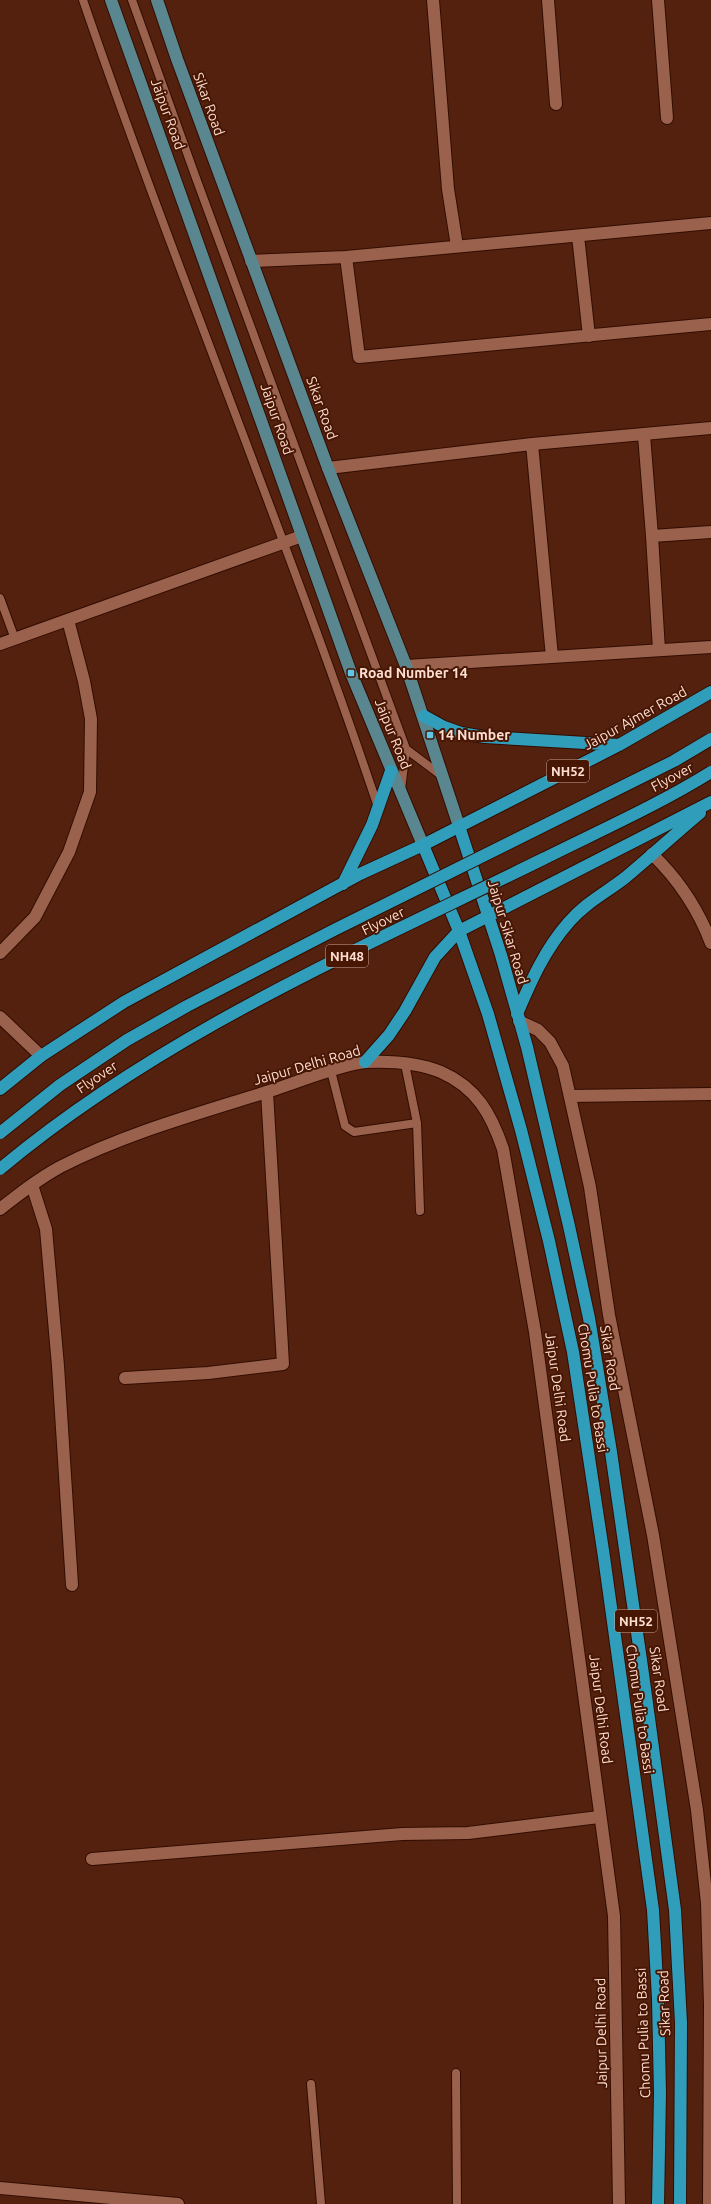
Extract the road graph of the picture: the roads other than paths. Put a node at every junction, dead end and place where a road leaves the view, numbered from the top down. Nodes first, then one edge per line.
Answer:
1 (83, 0) edge
2 (111, 0) edge
3 (132, 0) edge
4 (157, 0) edge
5 (433, 0) edge
6 (548, 0) edge
7 (658, 0) edge
8 (556, 104) dead end
9 (667, 118) dead end
10 (711, 223) edge
11 (578, 236) junction
12 (457, 246) junction
13 (346, 257) junction
14 (251, 260) junction
15 (711, 324) edge
16 (590, 336) junction
17 (711, 428) edge
18 (644, 436) junction
19 (532, 444) junction
20 (328, 468) junction
21 (711, 532) edge
22 (302, 536) junction
23 (652, 536) junction
24 (283, 543) junction
25 (0, 598) edge
26 (68, 620) junction
27 (15, 639) junction
28 (0, 644) edge
29 (711, 646) edge
30 (659, 650) junction
31 (552, 657) junction
32 (406, 666) junction
33 (711, 692) edge
34 (424, 716) junction
35 (711, 739) edge
36 (619, 745) junction
37 (406, 748) junction
38 (391, 771) junction
39 (711, 772) edge
40 (444, 777) junction
41 (401, 793) junction
42 (711, 802) edge
43 (378, 807) junction
44 (459, 826) junction
45 (423, 845) junction
46 (652, 854) junction
47 (343, 884) junction
48 (488, 916) junction
49 (459, 931) junction
50 (711, 943) edge
51 (0, 953) edge
52 (0, 1017) edge
53 (518, 1017) junction
54 (527, 1047) joint
55 (41, 1056) junction
56 (365, 1062) junction
57 (405, 1064) junction
58 (331, 1071) junction
59 (0, 1089) edge
60 (267, 1092) junction
61 (711, 1094) edge
62 (571, 1096) junction
63 (417, 1123) junction
64 (0, 1133) edge
65 (0, 1169) edge
66 (32, 1184) junction
67 (0, 1209) edge
68 (420, 1210) dead end
69 (125, 1378) dead end
70 (72, 1585) dead end
71 (599, 1817) junction
72 (92, 1859) dead end
73 (710, 2005) edge
74 (456, 2073) dead end
75 (311, 2084) dead end
76 (0, 2188) edge
77 (178, 2204) edge
78 (321, 2204) edge
79 (457, 2204) edge
80 (619, 2204) edge
81 (658, 2204) edge
82 (680, 2204) edge
83 (709, 2204) edge

1 - 24 lane
2 - 22 main road, Jaipur Road
3 - 37 lane
4 - 14 main road, Sikar Road
5 - 12 street
6 - 8 street
7 - 9 street
10 - 11 street
11 - 12 street
11 - 16 street
12 - 13 street
13 - 14 street
13 - 16 street
14 - 20 main road, Sikar Road
15 - 16 street
17 - 18 street
18 - 19 street
18 - 23 street
19 - 20 street
19 - 31 street
20 - 32 main road, Sikar Road
21 - 23 street
22 - 24 street
22 - 38 main road, Jaipur Road
23 - 30 street
24 - 26 street
24 - 43 lane
25 - 27 lane
26 - 27 street
26 - 51 street
27 - 28 street
29 - 30 street
30 - 31 street
31 - 32 street
32 - 34 main road, Sikar Road
33 - 36 highway, Jaipur Ajmer Road / NH52
34 - 36 highway
34 - 40 main road, Sikar Road
35 - 64 highway, Flyover / NH48, bridge
36 - 44 highway, Jaipur Ajmer Road / NH52
37 - 40 lane
37 - 41 lane
38 - 41 main road, Jaipur Road
38 - 43 highway
39 - 65 highway, Flyover / NH48, bridge
40 - 44 main road, Sikar Road
41 - 45 main road, Jaipur Road
42 - 46 highway
42 - 48 highway
43 - 47 highway
44 - 45 highway, Jaipur Ajmer Road / NH52
44 - 48 highway, Jaipur Sikar Road / NH52
45 - 47 highway, Jaipur Ajmer Road
45 - 49 highway, NH52
46 - 50 street
46 - 53 highway
47 - 55 highway, Jaipur Ajmer Road
48 - 49 highway
48 - 53 highway, Jaipur Sikar Road / NH52
49 - 56 highway
49 - 81 highway, Chomu Pulia to Bassi / NH52
52 - 55 street
53 - 54 highway, Jaipur Sikar Road / NH52
53 - 62 street
54 - 82 highway, Sikar Road / NH52
55 - 59 highway, Jaipur Ajmer Road
56 - 57 street, Jaipur Delhi Road
56 - 58 street, Jaipur Delhi Road
57 - 63 lane
57 - 71 street, Jaipur Delhi Road
58 - 60 street, Jaipur Delhi Road
58 - 63 lane
60 - 66 street, Jaipur Delhi Road
60 - 69 street
61 - 62 street
62 - 73 street
63 - 68 lane
66 - 67 street, Jaipur Delhi Road
66 - 70 street
71 - 72 street
71 - 80 street, Jaipur Delhi Road
73 - 83 street
74 - 79 lane
75 - 78 lane
76 - 77 street

